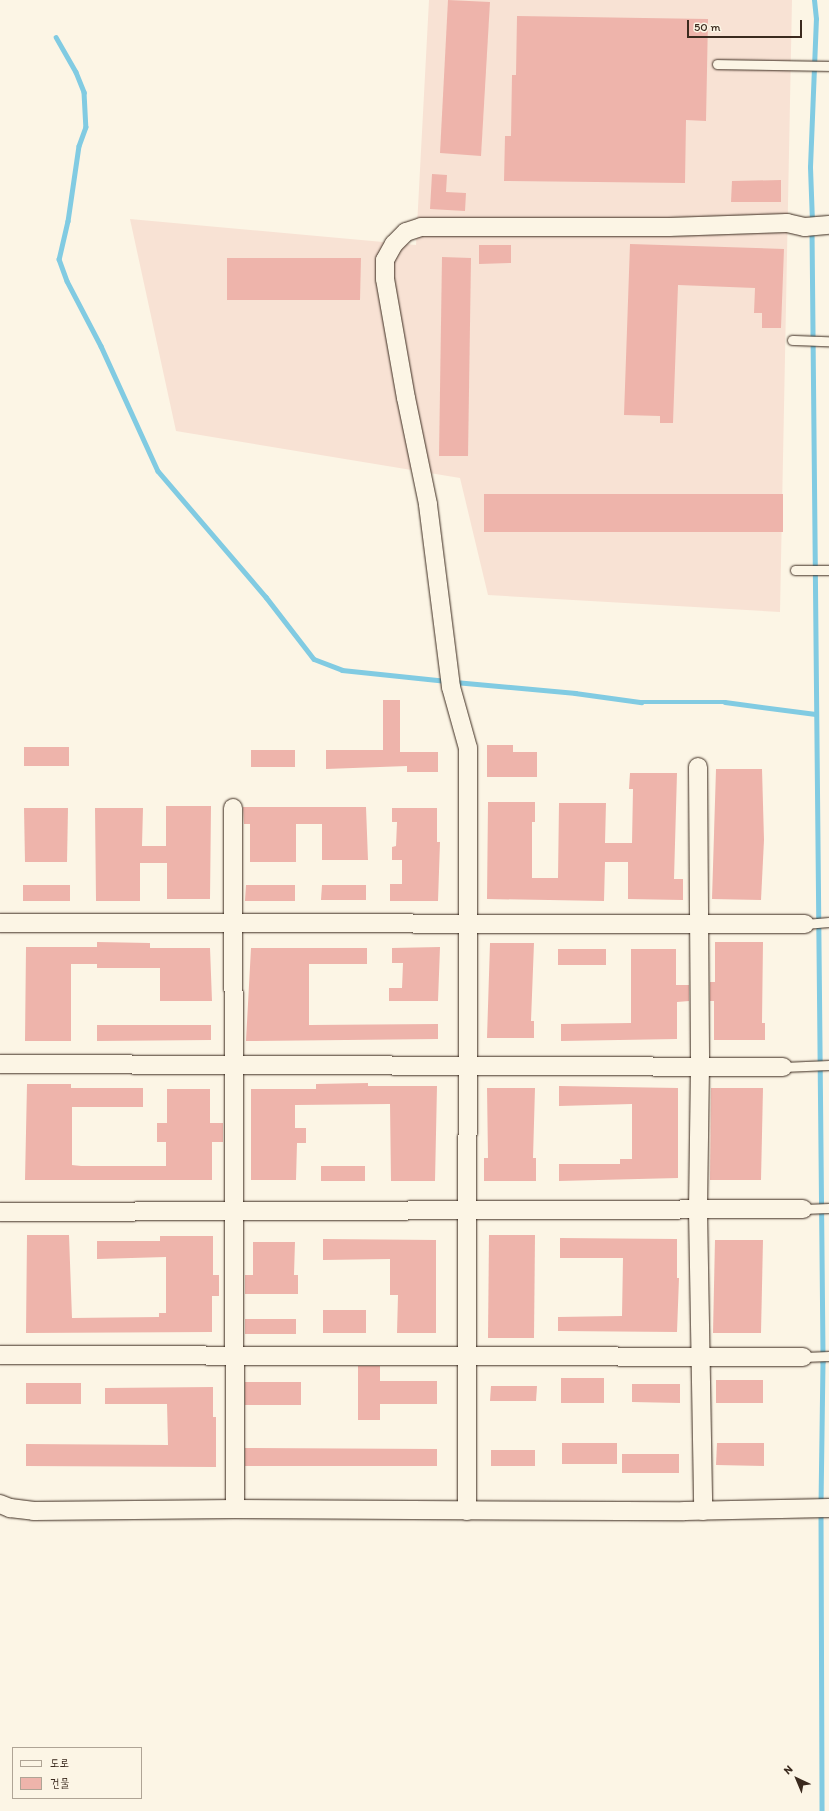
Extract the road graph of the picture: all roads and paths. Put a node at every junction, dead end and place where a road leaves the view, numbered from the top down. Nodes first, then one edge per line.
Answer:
1 (717, 64) dead end
2 (827, 65) edge
3 (817, 227) edge
4 (792, 340) dead end
5 (828, 341) edge
6 (795, 570) dead end
7 (824, 570) edge
8 (698, 767) dead end
9 (233, 808) dead end
10 (829, 922) edge
11 (234, 923) junction
12 (468, 923) junction
13 (0, 924) edge
14 (700, 924) junction
15 (809, 924) joint
16 (0, 1064) edge
17 (234, 1065) junction
18 (827, 1065) edge
19 (468, 1066) junction
20 (700, 1066) junction
21 (783, 1066) joint
22 (827, 1208) edge
23 (807, 1209) joint
24 (467, 1210) junction
25 (698, 1210) junction
26 (234, 1211) junction
27 (0, 1212) edge
28 (0, 1355) edge
29 (235, 1355) junction
30 (467, 1355) junction
31 (828, 1356) edge
32 (700, 1357) junction
33 (807, 1357) joint
34 (0, 1504) edge
35 (822, 1508) edge
36 (235, 1509) junction
37 (703, 1510) junction
38 (467, 1511) junction

1 - 2 lane
3 - 12 street
4 - 5 lane
6 - 7 lane
8 - 14 street
9 - 11 street
10 - 15 lane
11 - 12 street
11 - 13 street
11 - 17 street
12 - 14 street
12 - 19 street
14 - 15 street
14 - 20 street
16 - 17 street
17 - 19 street
17 - 26 street
18 - 21 lane
19 - 20 street
19 - 24 street
20 - 21 street
20 - 25 street
22 - 23 lane
23 - 25 street
24 - 25 street
24 - 26 street
24 - 30 street
25 - 32 street
26 - 27 street
26 - 29 street
28 - 29 street
29 - 30 street
29 - 36 street
30 - 32 street
30 - 38 street
31 - 33 lane
32 - 33 street
32 - 37 street
34 - 36 street
35 - 37 street
36 - 38 street
37 - 38 street

